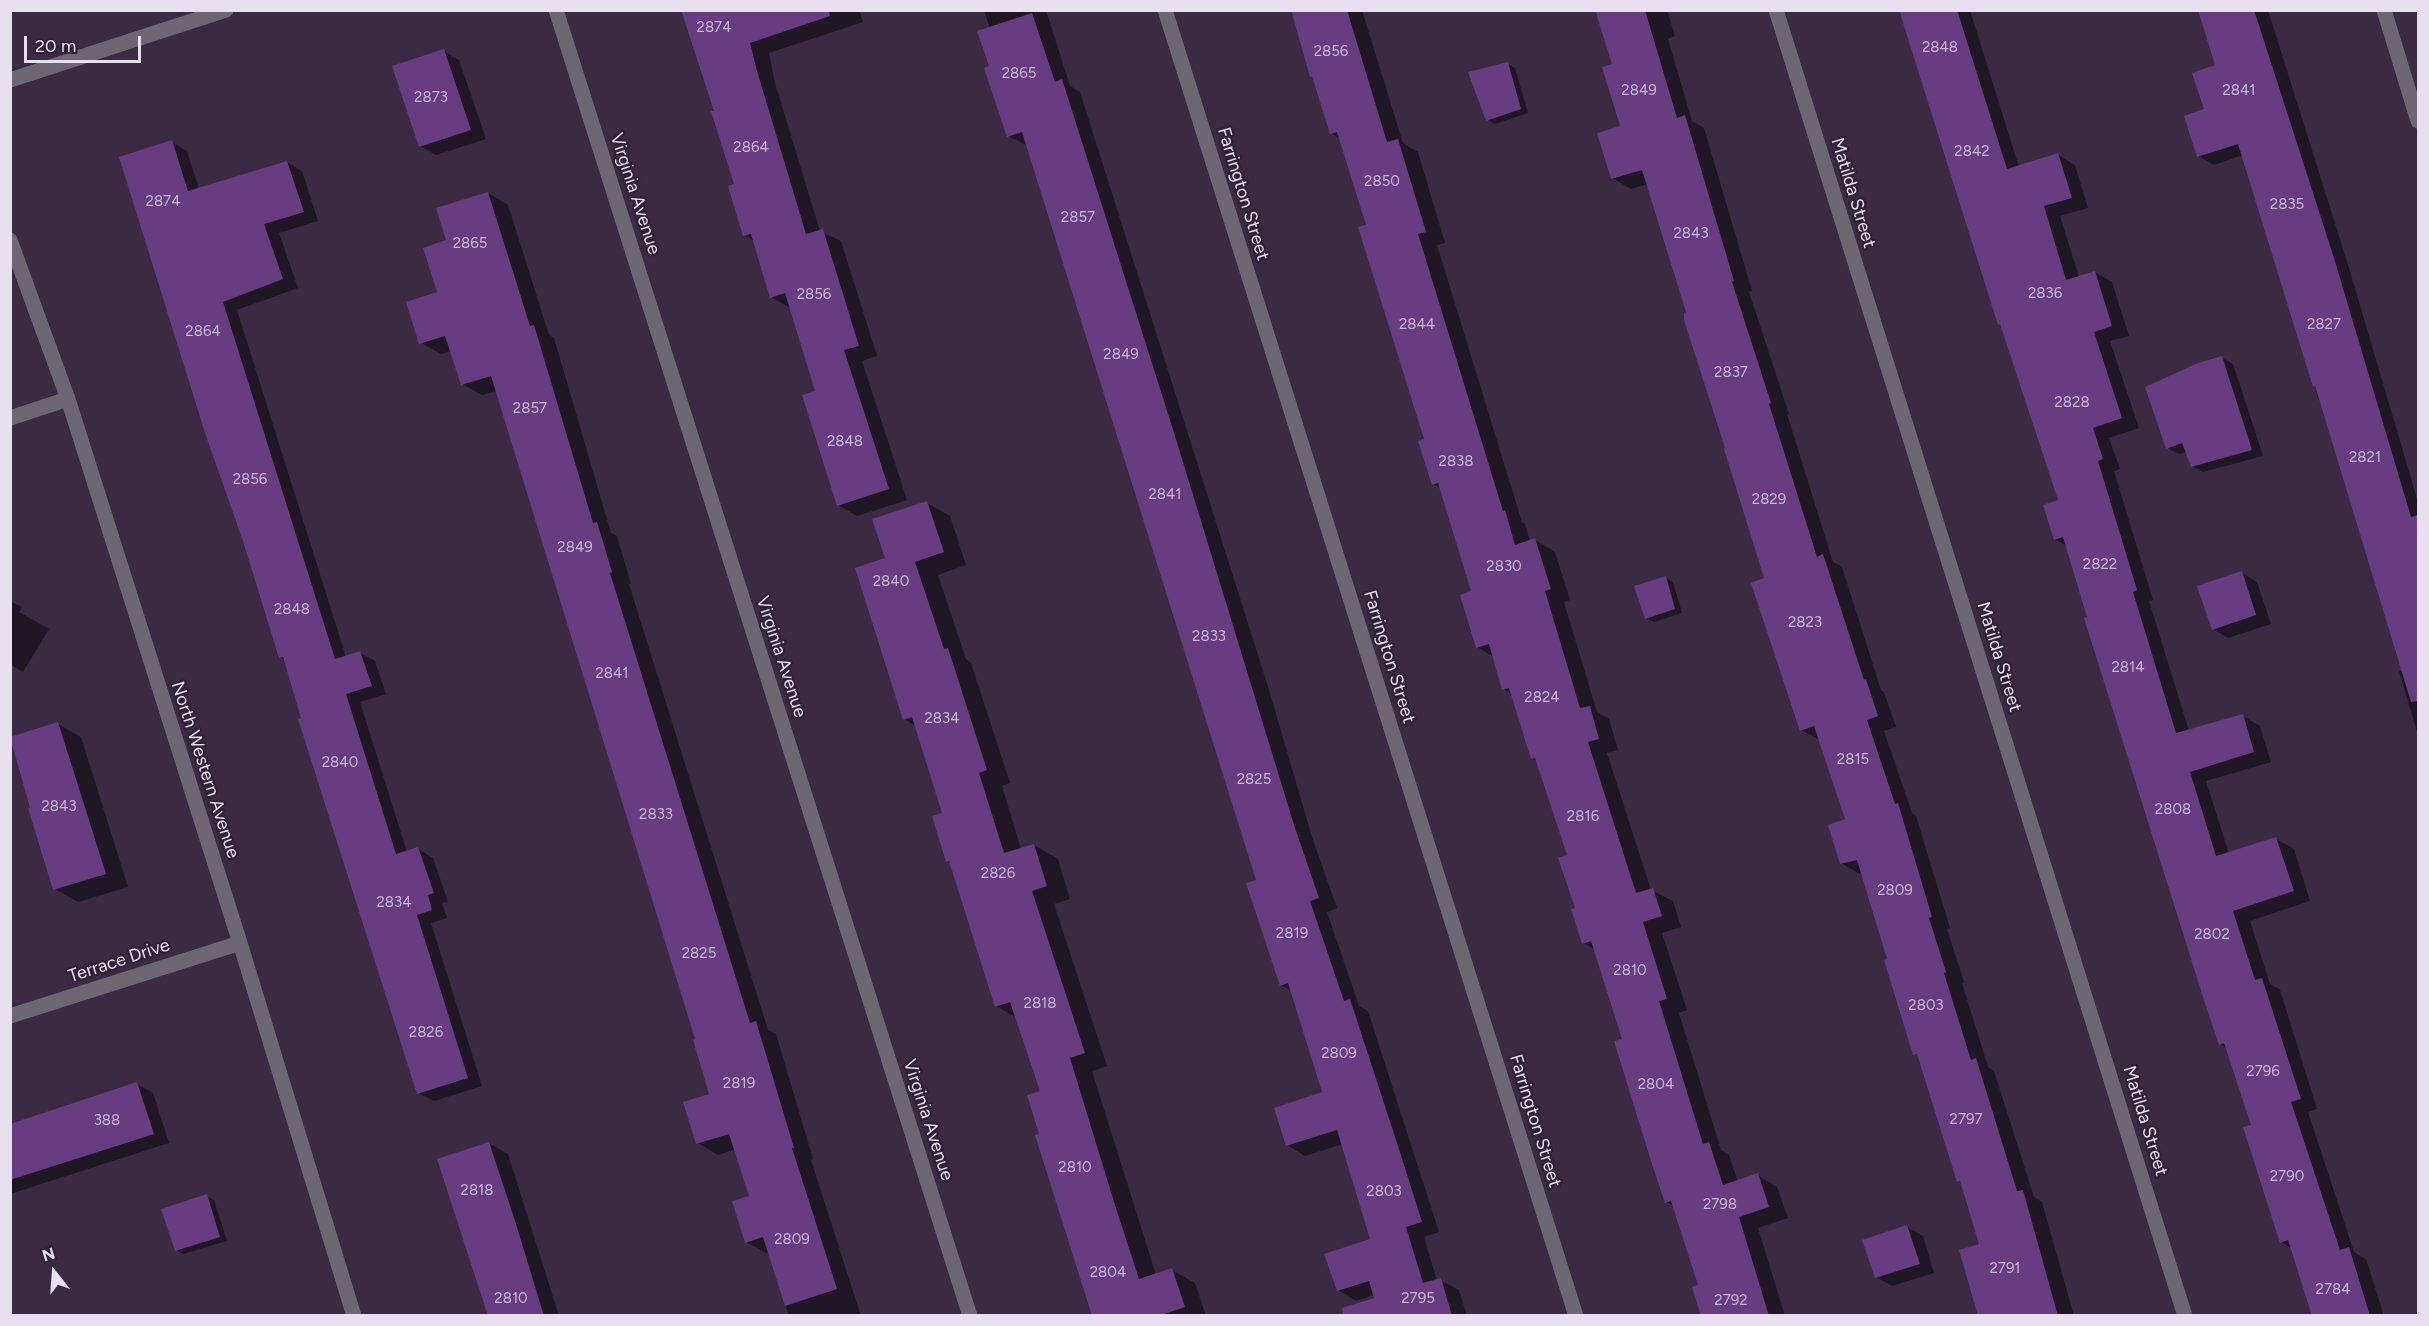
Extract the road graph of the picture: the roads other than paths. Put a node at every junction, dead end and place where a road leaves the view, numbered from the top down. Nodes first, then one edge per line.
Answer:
1 (226, 10) edge
2 (556, 10) edge
3 (1165, 10) edge
4 (1776, 10) edge
5 (2384, 10) edge
6 (10, 80) edge
7 (2418, 121) edge
8 (10, 240) edge
9 (68, 399) junction
10 (10, 418) edge
11 (240, 943) junction
12 (10, 1016) edge
13 (354, 1316) edge
14 (970, 1316) edge
15 (1576, 1316) edge
16 (2186, 1316) edge

1 - 6 street
2 - 14 street, Virginia Avenue
3 - 15 street, Farrington Street
4 - 16 street, Matilda Street
5 - 7 street
8 - 9 street, North Western Avenue
9 - 10 street
9 - 11 street, North Western Avenue
11 - 12 street, Terrace Drive
11 - 13 street, North Western Avenue

